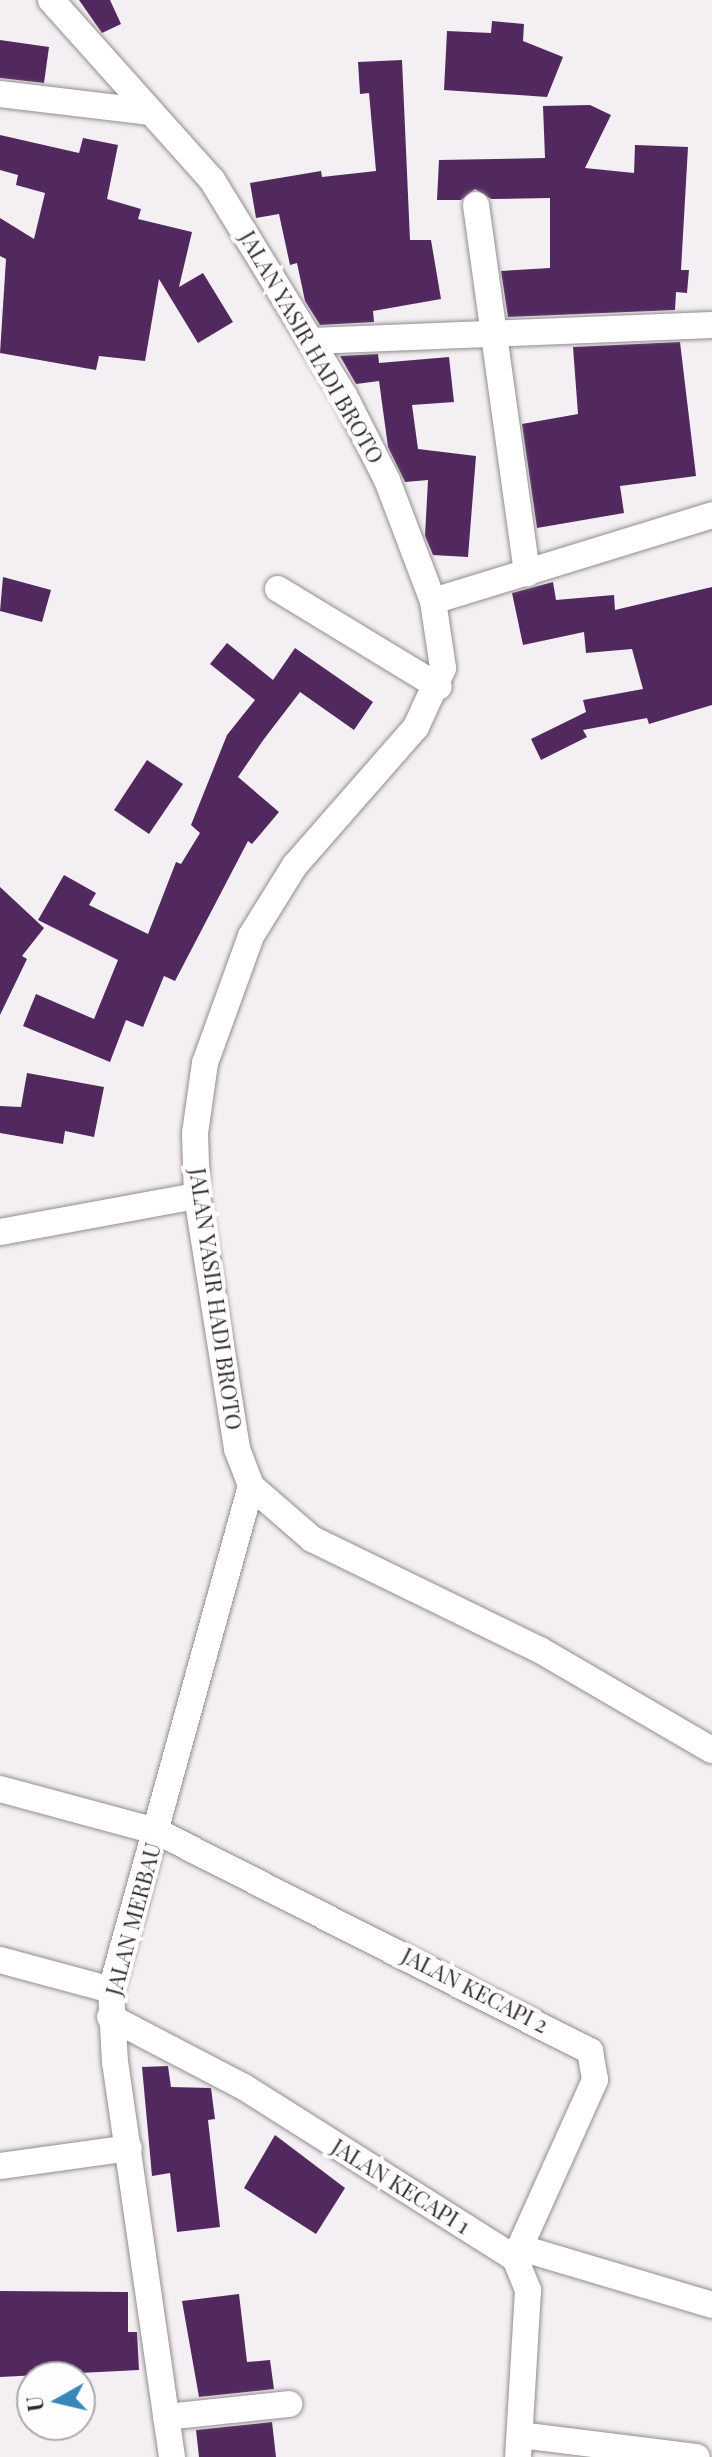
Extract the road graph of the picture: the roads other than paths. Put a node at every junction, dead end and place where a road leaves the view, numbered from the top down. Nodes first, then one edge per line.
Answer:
1 (51, 0) edge
2 (0, 94) edge
3 (151, 112) junction
4 (476, 205) dead end
5 (712, 325) edge
6 (491, 334) junction
7 (312, 341) junction
8 (712, 515) edge
9 (527, 573) junction
10 (278, 589) dead end
11 (433, 601) junction
12 (439, 687) junction
13 (197, 1196) junction
14 (0, 1232) edge
15 (251, 1486) junction
16 (712, 1750) edge
17 (0, 1789) edge
18 (156, 1831) junction
19 (0, 1960) edge
20 (111, 1990) junction
21 (110, 2017) junction
22 (129, 2148) junction
23 (0, 2166) edge
24 (518, 2253) junction
25 (712, 2305) edge
26 (289, 2404) dead end
27 (166, 2417) junction
28 (519, 2446) edge
29 (172, 2457) edge
30 (697, 2457) edge

1 - 3 street, JALAN YASIR HADI BROTO
2 - 3 street
3 - 7 street, JALAN YASIR HADI BROTO
4 - 6 street
5 - 6 street
6 - 7 street
6 - 9 street
7 - 11 street, JALAN YASIR HADI BROTO
8 - 9 street
9 - 11 street
10 - 12 street
11 - 12 street, JALAN YASIR HADI BROTO
12 - 13 street, JALAN YASIR HADI BROTO
13 - 14 street
13 - 15 street, JALAN YASIR HADI BROTO
15 - 16 street, JALAN YASIR HADI BROTO
15 - 18 street, JALAN MERBAU
17 - 18 street
18 - 20 street, JALAN MERBAU
18 - 24 street, JALAN KECAPI 2
19 - 20 street
20 - 21 street, JALAN MERBAU
21 - 22 street, JALAN MERBAU
21 - 24 street, JALAN KECAPI 1
22 - 23 street
22 - 27 street, JALAN MERBAU
24 - 25 street, JALAN KECAPI 1
24 - 28 street
26 - 27 street
27 - 29 street, JALAN MERBAU
28 - 30 street

